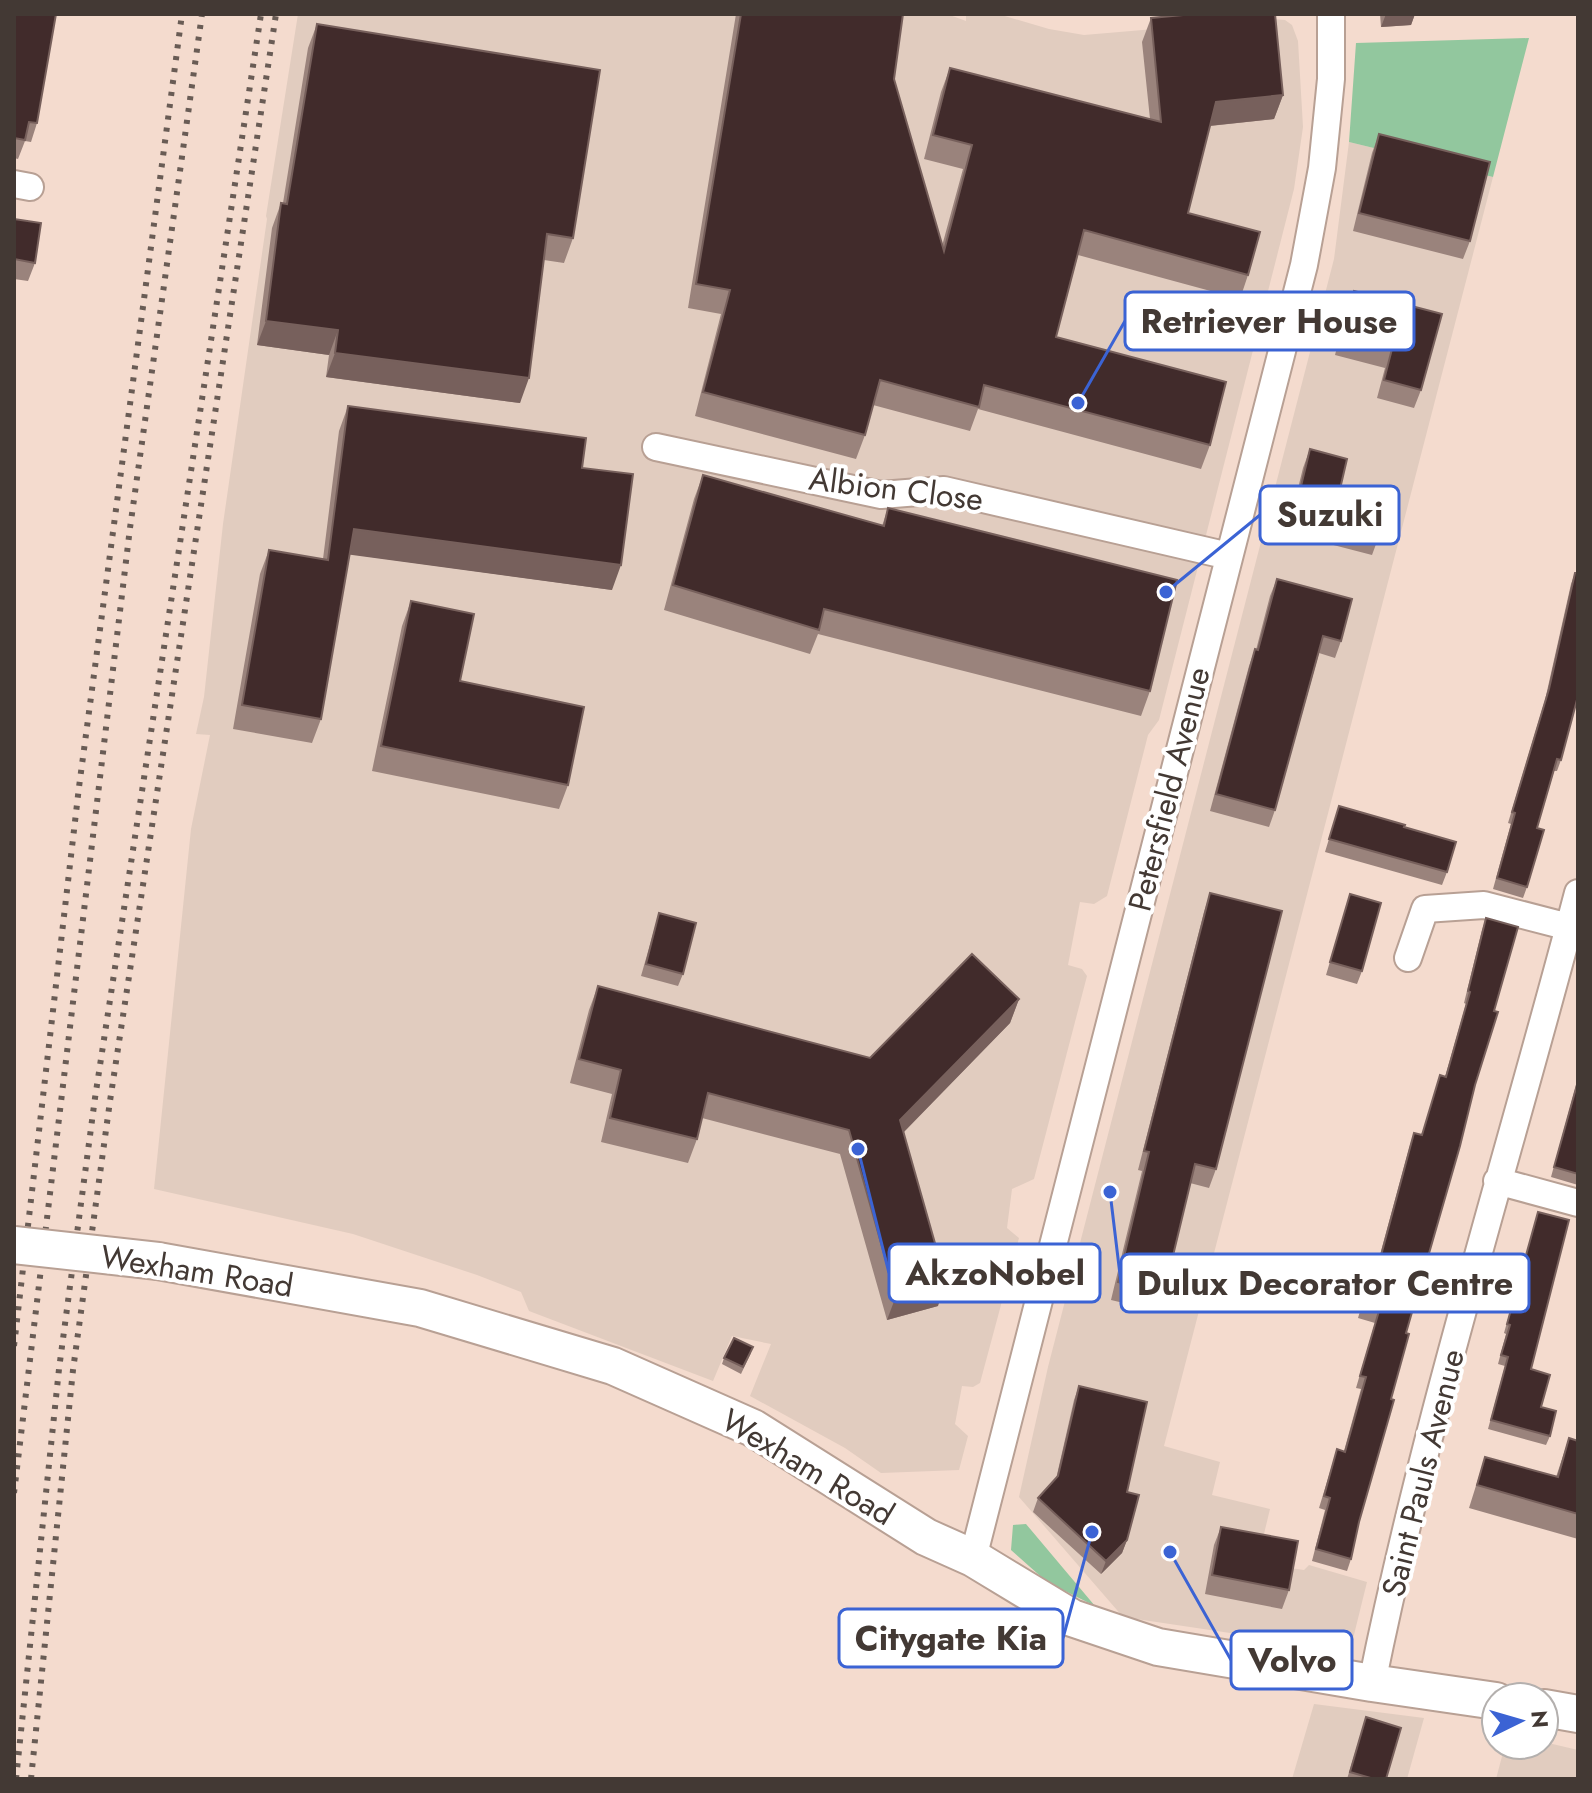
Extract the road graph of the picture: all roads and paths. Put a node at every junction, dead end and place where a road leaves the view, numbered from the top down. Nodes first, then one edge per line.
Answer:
1 (1331, 14) edge
2 (656, 447) dead end
3 (1229, 556) junction
4 (1578, 893) edge
5 (1569, 927) junction
6 (1408, 958) dead end
7 (1497, 1181) junction
8 (1578, 1203) edge
9 (14, 1245) edge
10 (973, 1558) junction
11 (1372, 1683) junction
12 (1480, 1699) edge

1 - 3 street, Petersfield Avenue
2 - 3 street, Albion Close
3 - 10 street, Petersfield Avenue
4 - 5 street, Saint Pauls Avenue
5 - 6 street
5 - 7 street, Saint Pauls Avenue
7 - 8 street
7 - 11 street, Saint Pauls Avenue
9 - 10 street, Wexham Road, bridge
10 - 11 street, Wexham Road
11 - 12 street, Wexham Road

